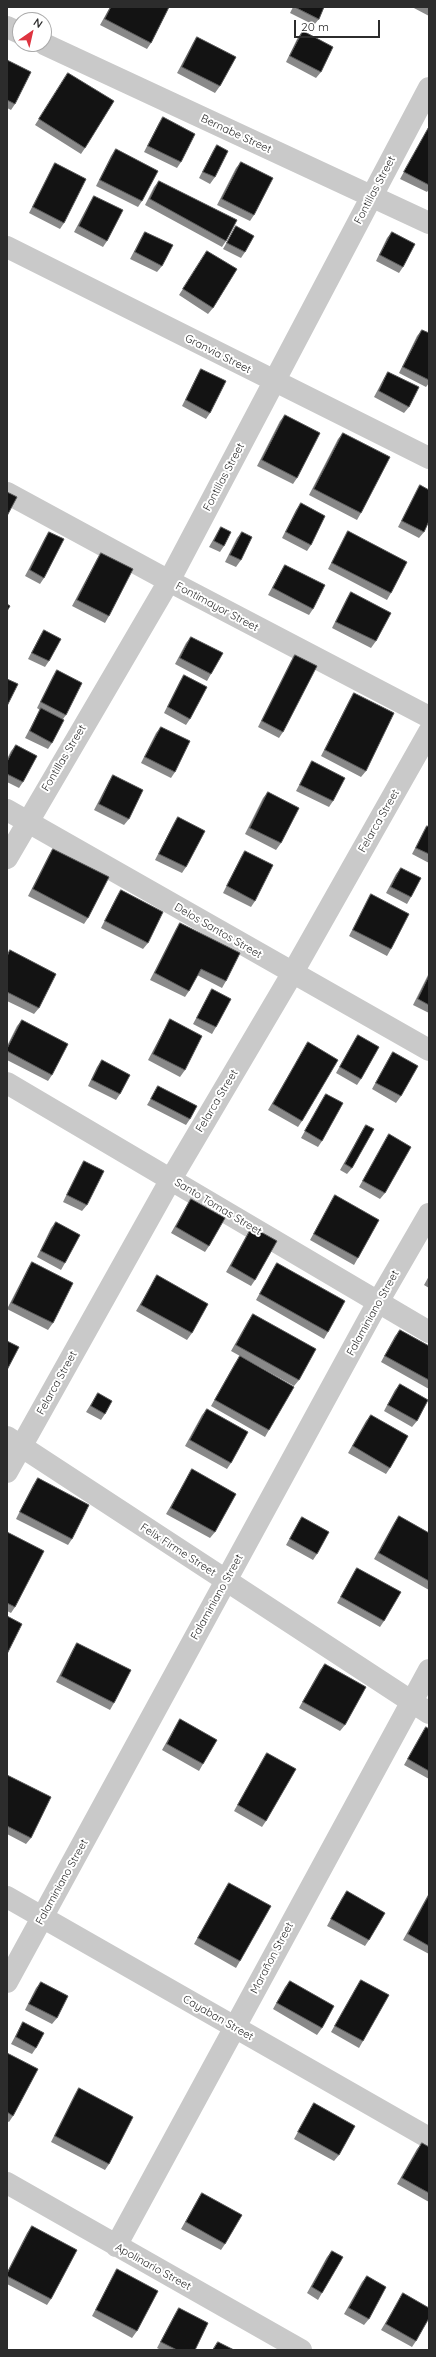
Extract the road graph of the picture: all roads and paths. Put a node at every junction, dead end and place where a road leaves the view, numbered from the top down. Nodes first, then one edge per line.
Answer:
1 (52, 48) edge
2 (429, 88) edge
3 (371, 197) junction
4 (429, 223) edge
5 (7, 247) edge
6 (274, 382) junction
7 (429, 458) edge
8 (7, 493) edge
9 (169, 581) junction
10 (429, 717) edge
11 (429, 732) edge
12 (7, 810) edge
13 (28, 821) junction
14 (7, 858) edge
15 (292, 974) junction
16 (429, 1050) edge
17 (7, 1082) edge
18 (171, 1179) junction
19 (429, 1214) edge
20 (378, 1302) junction
21 (429, 1332) edge
22 (14, 1442) edge
23 (7, 1472) edge
24 (226, 1581) junction
25 (429, 1670) edge
26 (420, 1708) edge
27 (7, 1897) edge
28 (42, 1917) junction
29 (7, 1982) edge
30 (235, 2028) junction
31 (429, 2138) edge
32 (7, 2183) edge
33 (116, 2246) junction
34 (300, 2350) edge

1 - 3 street, Bernabe Street
2 - 3 street, Fontillas Street
3 - 4 street, Bernabe Street
3 - 6 street, Fontillas Street
5 - 6 street, Granvia Street
6 - 7 street, Granvia Street
6 - 9 street, Fontillas Street
8 - 9 street, Fontimayor Street
9 - 10 street, Fontimayor Street
9 - 13 street, Fontillas Street
11 - 15 street, Felarca Street
12 - 13 street, Delos Santos Street
13 - 14 street, Fontillas Street
13 - 15 street, Delos Santos Street
15 - 16 street, Delos Santos Street
15 - 18 street, Felarca Street
17 - 18 street, Santo Tomas Street
18 - 20 street, Santo Tomas Street
18 - 22 street, Felarca Street
19 - 20 street, Falaminiano Street
20 - 21 street, Santo Tomas Street
20 - 24 street, Falaminiano Street
22 - 23 street, Felarca Street
22 - 24 street, Felix Firme Street
24 - 26 street, Felix Firme Street
24 - 28 street, Falaminiano Street
25 - 26 street, Marañon Street
26 - 30 street, Marañon Street
27 - 28 street, Cayaban Street
28 - 29 street, Falaminiano Street
28 - 30 street, Cayaban Street
30 - 31 street, Cayaban Street
30 - 33 street, Marañon Street
32 - 33 street, Apolinario Street
33 - 34 street, Apolinario Street

